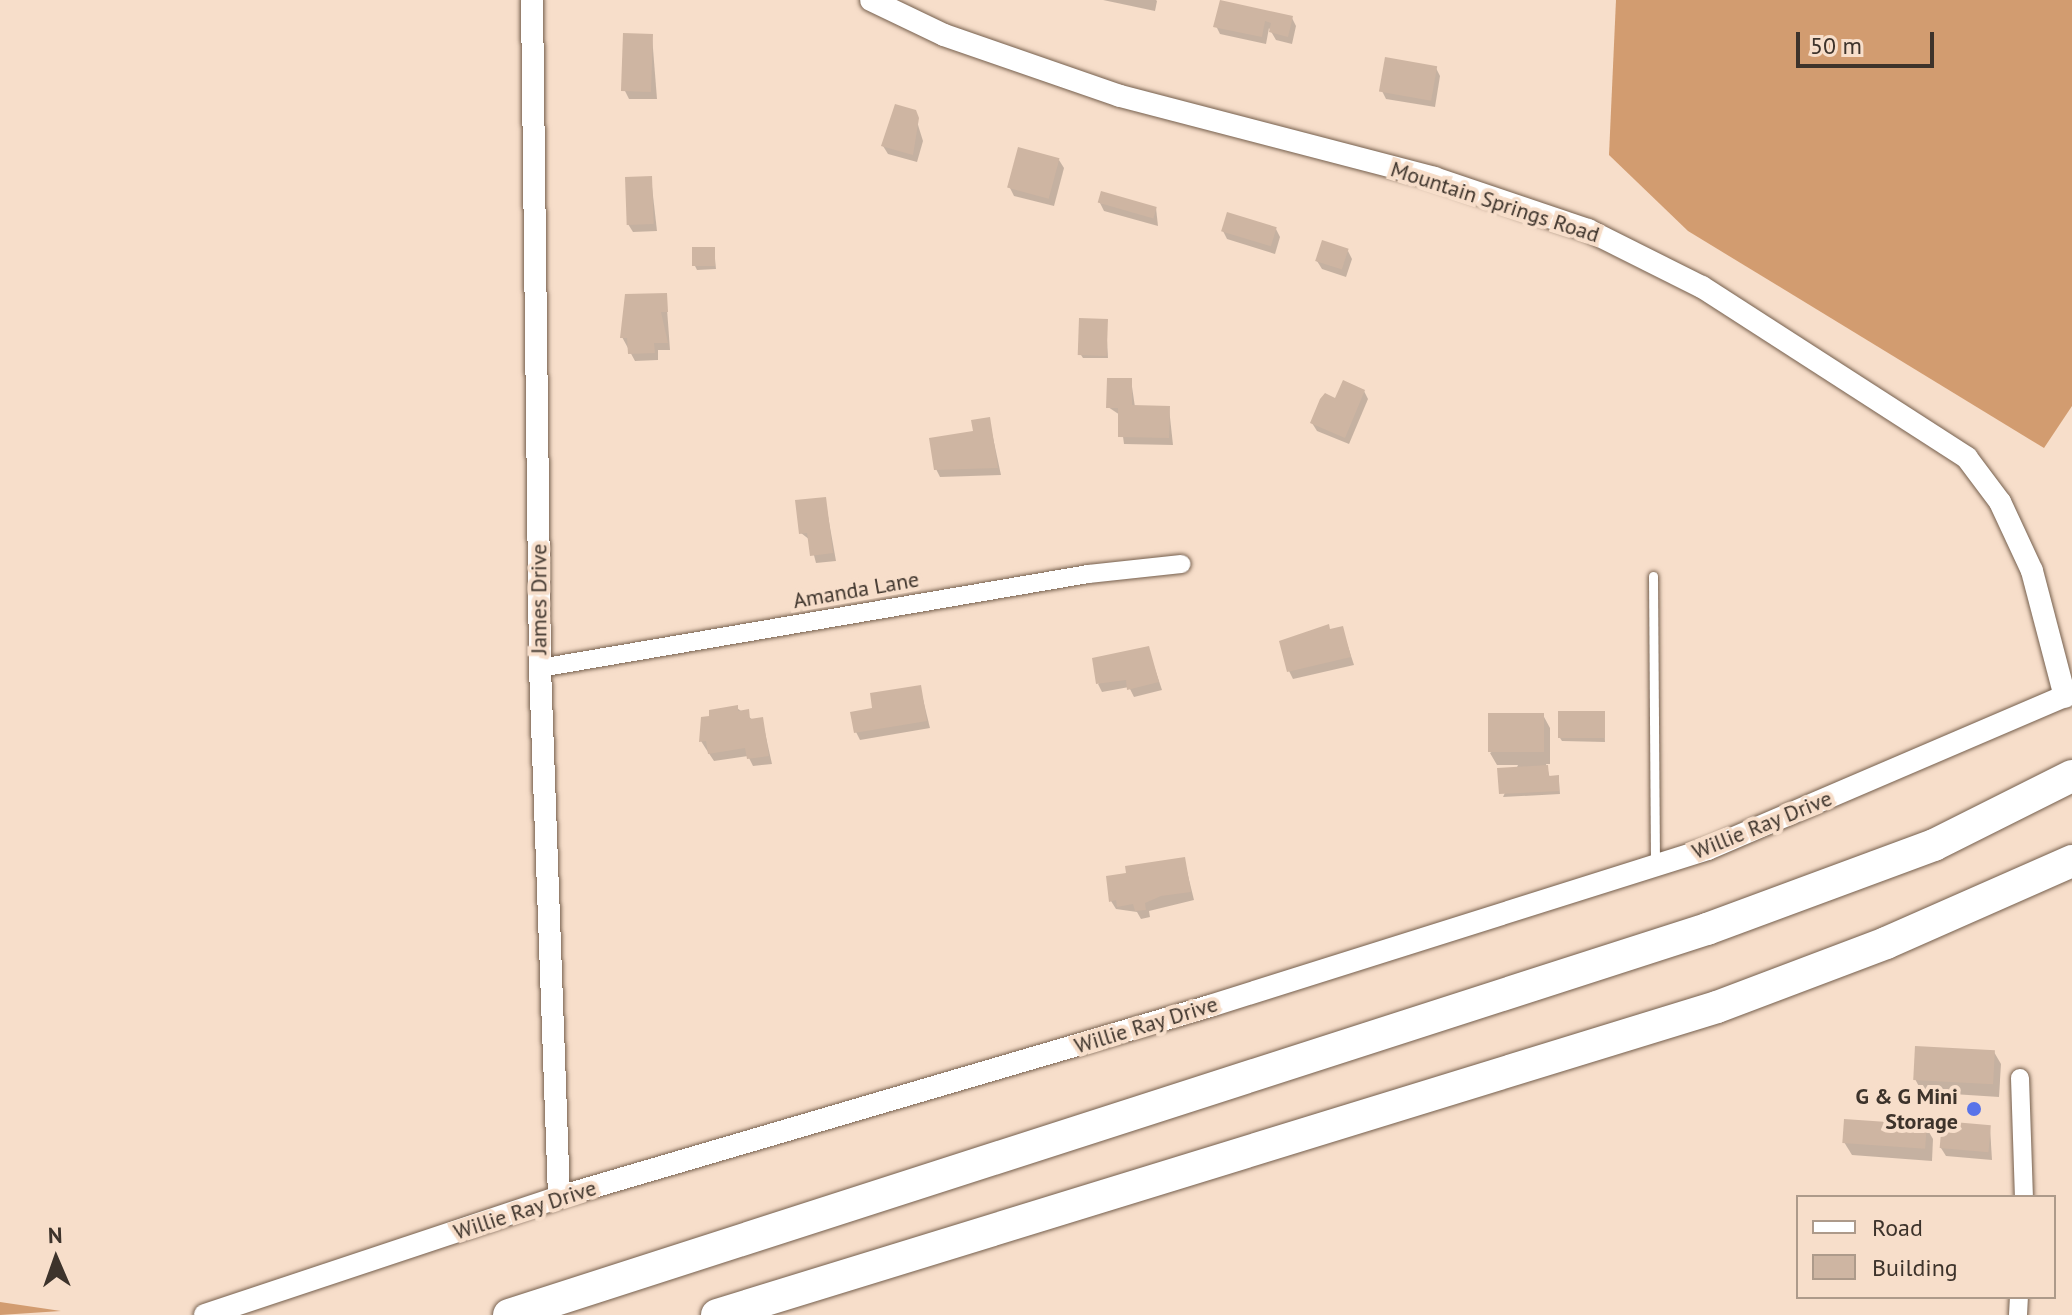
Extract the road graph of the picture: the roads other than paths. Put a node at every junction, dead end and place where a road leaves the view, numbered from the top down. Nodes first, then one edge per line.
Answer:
1 (532, 0) edge
2 (871, 0) edge
3 (1181, 564) dead end
4 (1653, 576) dead end
5 (540, 668) junction
6 (2068, 695) edge
7 (2072, 776) edge
8 (2072, 861) edge
9 (1655, 866) junction
10 (2020, 1078) dead end
11 (2024, 1195) edge
12 (559, 1197) junction
13 (205, 1315) edge
14 (509, 1315) edge
15 (717, 1315) edge

1 - 5 street, James Drive
2 - 6 street, Mountain Springs Road
3 - 5 street, Amanda Lane
4 - 9 lane
5 - 12 street, James Drive
6 - 9 street, Willie Ray Drive
7 - 14 highway
8 - 15 highway
9 - 12 street, Willie Ray Drive
10 - 11 street
12 - 13 street, Willie Ray Drive

